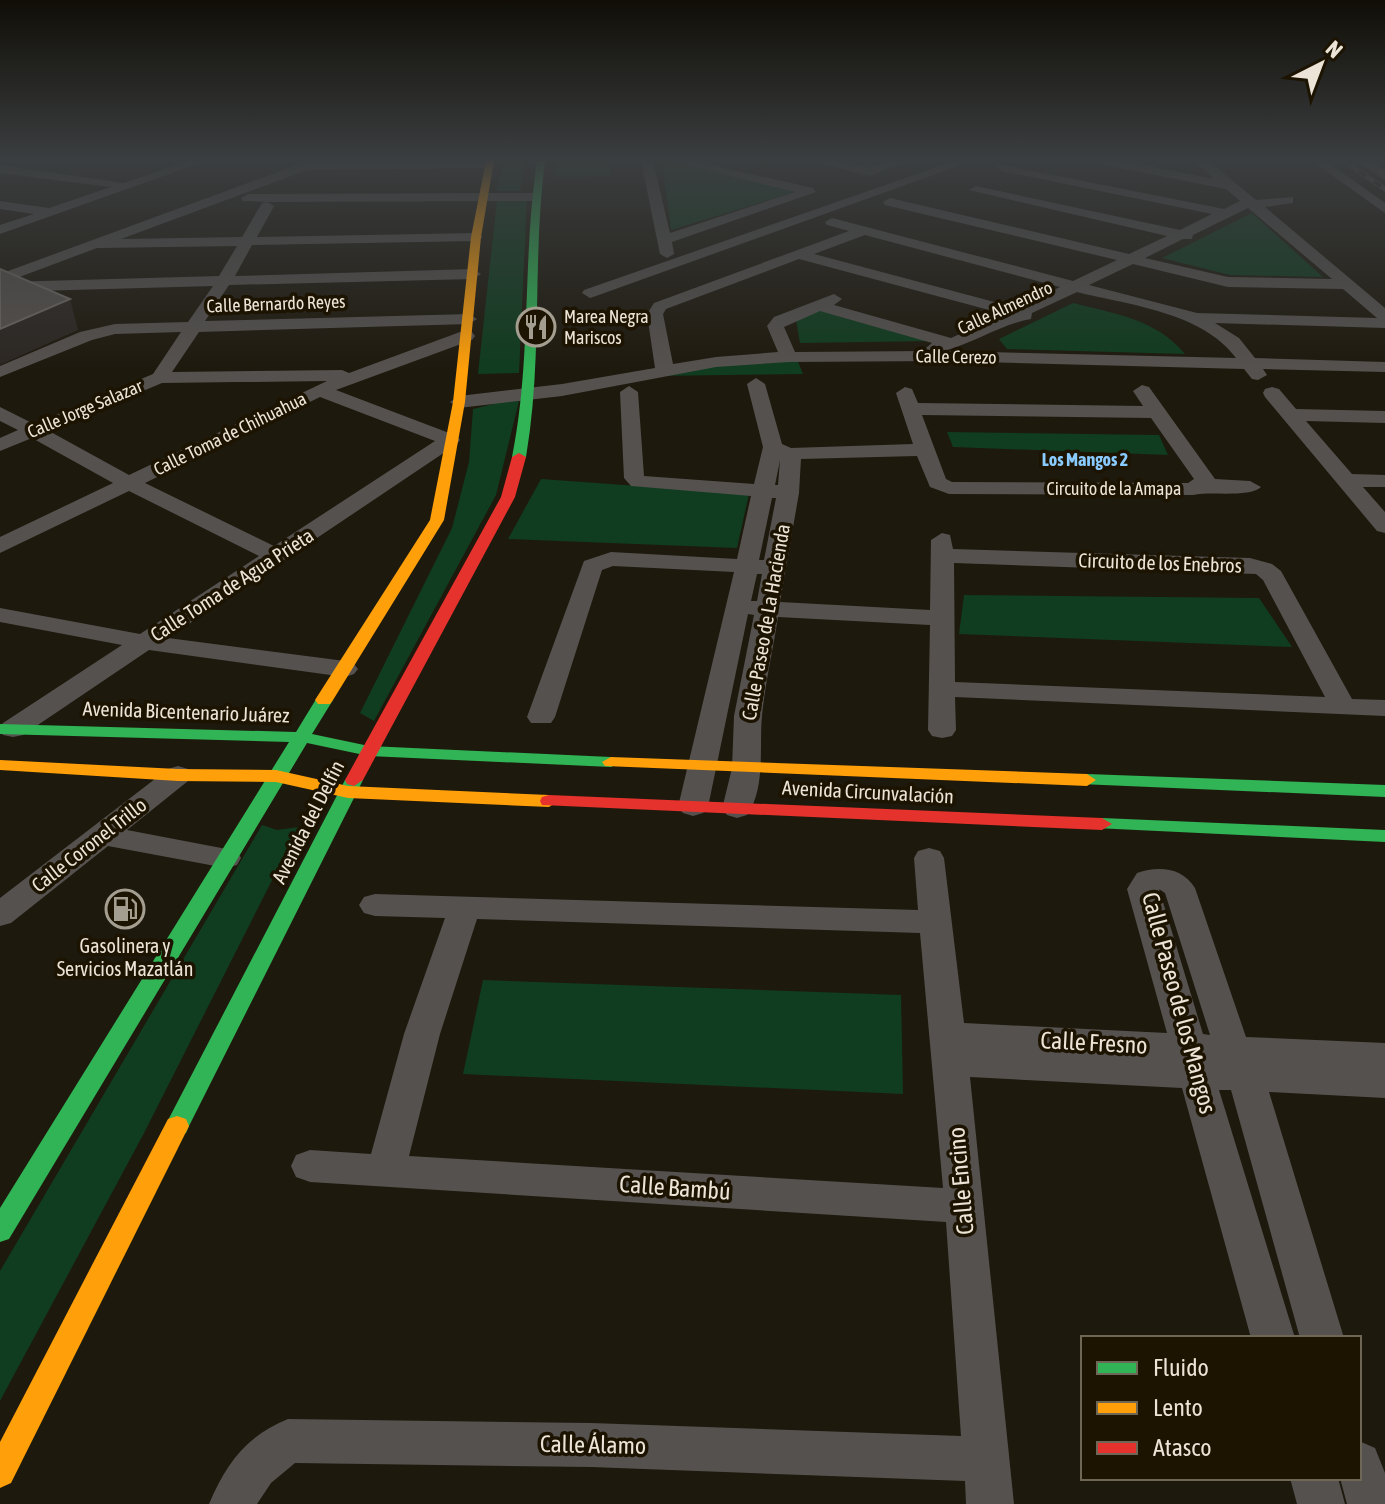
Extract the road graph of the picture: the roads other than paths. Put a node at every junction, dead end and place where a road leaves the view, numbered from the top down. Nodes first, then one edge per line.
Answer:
1 (126, 231) edge
2 (252, 231) edge
3 (477, 231) edge
4 (532, 231) edge
5 (663, 231) edge
6 (707, 231) edge
7 (766, 231) edge
8 (862, 231) edge
9 (869, 231) edge
10 (1015, 231) edge
11 (1164, 231) edge
12 (1200, 231) edge
13 (1284, 231) edge
14 (1190, 236) junction
15 (476, 237) junction
16 (245, 242) junction
17 (93, 244) junction
18 (796, 254) junction
19 (1137, 261) junction
20 (473, 274) junction
21 (0, 279) edge
22 (224, 281) junction
23 (1347, 284) junction
24 (0, 287) edge
25 (1082, 288) junction
26 (590, 293) dead end
27 (840, 296) dead end
28 (818, 305) junction
29 (1026, 315) junction
30 (1385, 316) edge
31 (1195, 318) junction
32 (1385, 323) edge
33 (194, 327) junction
34 (467, 327) junction
35 (985, 342) junction
36 (943, 349) junction
37 (787, 354) junction
38 (1018, 358) junction
39 (1251, 364) junction
40 (664, 366) junction
41 (1385, 367) edge
42 (0, 372) edge
43 (359, 375) junction
44 (159, 378) junction
45 (756, 384) dead end
46 (530, 389) junction
47 (319, 390) junction
48 (1142, 391) dead end
49 (629, 392) dead end
50 (459, 396) junction
51 (1157, 412) junction
52 (0, 413) edge
53 (1292, 415) junction
54 (1385, 417) edge
55 (33, 431) junction
56 (450, 440) junction
57 (0, 445) edge
58 (926, 450) junction
59 (778, 452) junction
60 (1346, 480) junction
61 (1385, 481) edge
62 (129, 483) junction
63 (1201, 485) junction
64 (1250, 487) dead end
65 (775, 492) junction
66 (1385, 526) edge
67 (0, 546) edge
68 (277, 556) junction
69 (747, 567) junction
70 (773, 568) junction
71 (740, 608) junction
72 (769, 609) junction
73 (0, 615) edge
74 (944, 618) junction
75 (144, 642) junction
76 (345, 669) junction
77 (943, 689) junction
78 (1343, 706) junction
79 (1385, 708) edge
80 (715, 715) junction
81 (748, 716) junction
82 (541, 717) dead end
83 (6, 729) edge
84 (942, 730) dead end
85 (302, 737) junction
86 (369, 751) junction
87 (0, 765) edge
88 (702, 766) junction
89 (746, 768) junction
90 (178, 775) junction
91 (276, 776) junction
92 (1385, 791) edge
93 (348, 792) junction
94 (693, 807) junction
95 (737, 809) junction
96 (102, 835) junction
97 (1385, 836) edge
98 (226, 858) junction
99 (929, 858) dead end
100 (375, 905) dead end
101 (464, 909) junction
102 (0, 915) edge
103 (936, 922) junction
104 (948, 1048) junction
105 (1385, 1057) edge
106 (1193, 1061) junction
107 (1240, 1063) junction
108 (1385, 1084) edge
109 (310, 1166) dead end
110 (386, 1170) junction
111 (965, 1206) junction
112 (1, 1228) edge
113 (1272, 1336) edge
114 (1321, 1336) edge
115 (984, 1459) junction
116 (1361, 1471) edge
117 (0, 1473) edge
118 (1315, 1480) edge
119 (233, 1504) edge
120 (990, 1504) edge
121 (1321, 1504) edge
122 (1371, 1504) edge

1 - 17 street
2 - 16 street, Calle Jorge Salazar
3 - 15 street
4 - 46 street, Avenida del Delfín
5 - 6 street
7 - 26 street
8 - 18 street
9 - 25 street
10 - 19 street
11 - 14 street
12 - 14 street, Calle Almendro
13 - 23 street
14 - 19 street, Calle Almendro
15 - 16 street
15 - 20 street
16 - 17 street
16 - 22 street, Calle Jorge Salazar
17 - 21 street
18 - 29 street
18 - 40 street
19 - 23 street
19 - 25 street, Calle Almendro
20 - 22 street
20 - 34 street
22 - 24 street
22 - 33 street, Calle Jorge Salazar
23 - 30 street
25 - 29 street, Calle Almendro
25 - 31 street
27 - 28 street
28 - 36 street
28 - 37 street
29 - 35 street, Calle Almendro
29 - 36 street, Calle Almendro
31 - 32 street
31 - 39 street
33 - 34 street, Calle Bernardo Reyes
33 - 42 street, Calle Bernardo Reyes
33 - 44 street, Calle Jorge Salazar
34 - 43 street, Calle Toma de Chihuahua
34 - 50 street
35 - 36 street, Calle Almendro
35 - 38 street
36 - 37 street, Calle Cerezo
36 - 38 street, Calle Cerezo
37 - 40 street, Calle Cerezo
38 - 39 street, Calle Cerezo
39 - 41 street, Calle Cerezo
39 - 53 street
40 - 46 street, Calle Cerezo
43 - 44 street
43 - 47 street, Calle Toma de Chihuahua
44 - 55 street, Calle Jorge Salazar
45 - 59 street, Calle Paseo de La Hacienda
46 - 50 street
46 - 86 street, Avenida del Delfín
47 - 56 street
47 - 62 street, Calle Toma de Chihuahua
48 - 51 street, Circuito de la Amapa
49 - 65 street
50 - 56 street
51 - 58 street
51 - 63 street, Circuito de la Amapa
52 - 55 street
53 - 54 street
53 - 60 street
55 - 57 street, Calle Jorge Salazar
55 - 62 street
56 - 68 street, Calle Toma de Agua Prieta
56 - 76 street
58 - 59 street
58 - 63 street, Circuito de la Amapa
59 - 65 street, Calle Paseo de La Hacienda
60 - 61 street
60 - 66 street
62 - 67 street, Calle Toma de Chihuahua
62 - 68 street
63 - 64 street
65 - 69 street, Calle Paseo de La Hacienda
65 - 70 street, Calle Paseo de La Hacienda
68 - 75 street, Calle Toma de Agua Prieta
69 - 70 street
69 - 71 street, Calle Paseo de La Hacienda
69 - 82 street
70 - 72 street, Calle Paseo de La Hacienda
71 - 72 street
71 - 80 street, Calle Paseo de La Hacienda
72 - 74 street
72 - 81 street, Calle Paseo de La Hacienda
73 - 75 street
74 - 77 street
74 - 78 street, Circuito de los Enebros
75 - 76 street
75 - 83 street, Calle Toma de Agua Prieta
76 - 85 street
77 - 78 street
77 - 84 street
78 - 79 street
80 - 81 street
80 - 88 street, Calle Paseo de La Hacienda
81 - 89 street, Calle Paseo de La Hacienda
83 - 85 street, Avenida Bicentenario Juárez
85 - 86 street, Avenida Bicentenario Juárez
85 - 91 street
86 - 88 street, Avenida Circunvalación
86 - 93 street, Avenida del Delfín
87 - 90 street
88 - 89 street, Avenida Circunvalación
88 - 94 street, Calle Paseo de La Hacienda
89 - 92 street, Avenida Circunvalación
89 - 95 street, Calle Paseo de La Hacienda
90 - 91 street
90 - 96 street, Calle Coronel Trillo
91 - 93 street
91 - 98 street
93 - 94 street, Avenida Circunvalación
93 - 117 street, Avenida del Delfín
94 - 95 street, Avenida Circunvalación
95 - 97 street, Avenida Circunvalación
96 - 98 street
96 - 102 street, Calle Coronel Trillo
98 - 112 street
99 - 103 street, Calle Encino
100 - 101 street
101 - 103 street
101 - 110 street
103 - 104 street, Calle Encino
104 - 106 street, Calle Fresno
104 - 111 street, Calle Encino
105 - 107 street, Calle Fresno
106 - 107 street, Calle Fresno
106 - 107 street, Calle Paseo de los Mangos
106 - 113 street, Calle Paseo de los Mangos
107 - 108 street, Calle Fresno
107 - 114 street, Calle Paseo de los Mangos
109 - 110 street, Calle Bambú
110 - 111 street, Calle Bambú
111 - 115 street, Calle Encino
115 - 119 street, Calle Álamo
115 - 120 street, Calle Encino
116 - 122 street
118 - 121 street

